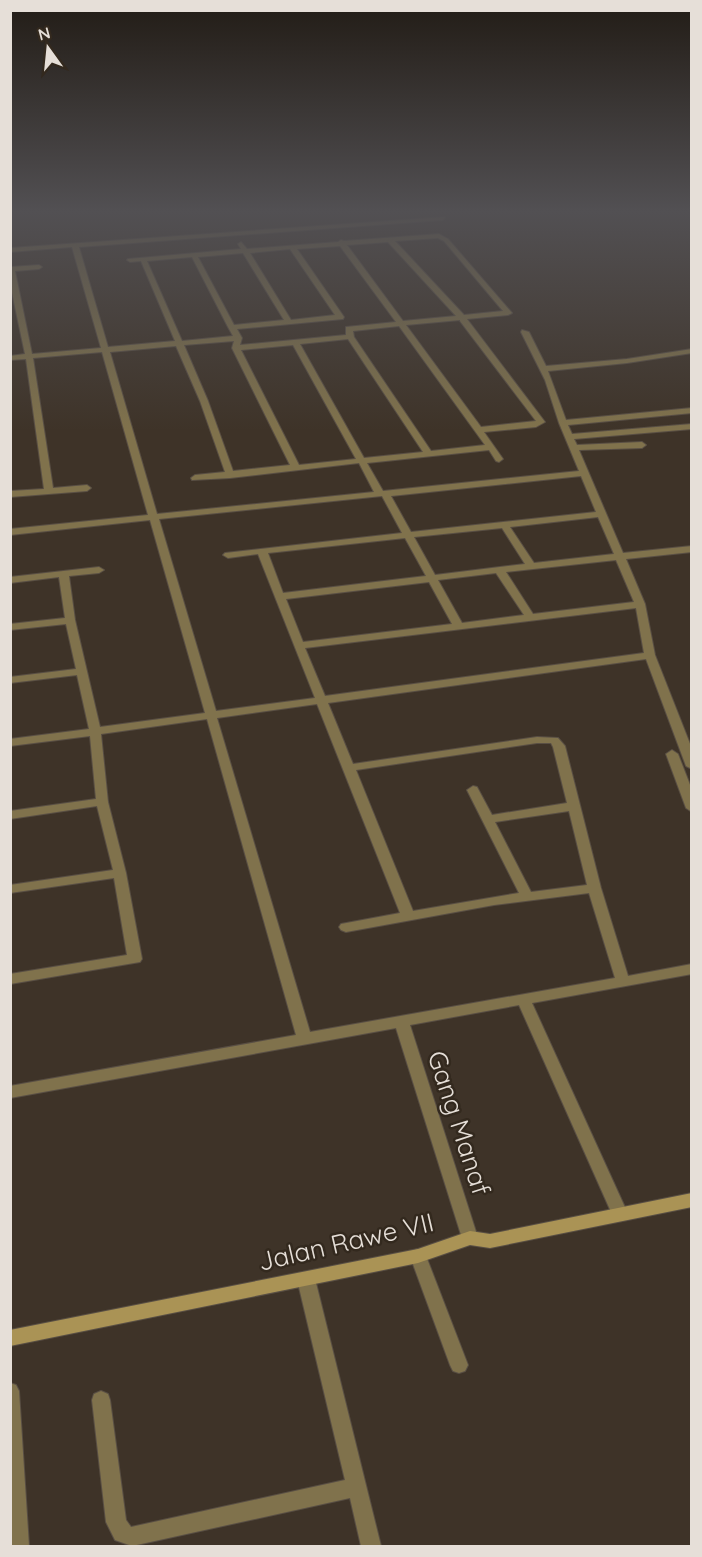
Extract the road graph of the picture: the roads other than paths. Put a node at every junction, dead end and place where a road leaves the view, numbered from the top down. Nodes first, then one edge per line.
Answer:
1 (14, 286) edge
2 (87, 286) edge
3 (155, 286) edge
4 (210, 286) edge
5 (267, 286) edge
6 (318, 286) edge
7 (373, 286) edge
8 (432, 286) edge
9 (485, 286) edge
10 (340, 317) junction
11 (463, 319) junction
12 (289, 322) junction
13 (402, 324) junction
14 (232, 327) junction
15 (525, 332) dead end
16 (349, 333) junction
17 (238, 338) junction
18 (179, 342) junction
19 (296, 343) junction
20 (236, 348) junction
21 (105, 349) junction
22 (692, 351) edge
23 (29, 356) junction
24 (10, 358) edge
25 (544, 369) junction
26 (692, 410) edge
27 (563, 423) junction
28 (692, 426) edge
29 (480, 430) junction
30 (570, 437) junction
31 (642, 445) dead end
32 (491, 447) junction
33 (574, 448) junction
34 (428, 453) junction
35 (499, 459) dead end
36 (362, 461) junction
37 (296, 468) junction
38 (584, 473) junction
39 (230, 475) junction
40 (195, 478) dead end
41 (87, 488) dead end
42 (49, 490) junction
43 (10, 494) edge
44 (383, 494) junction
45 (601, 514) junction
46 (153, 517) junction
47 (504, 524) junction
48 (10, 532) edge
49 (408, 535) junction
50 (692, 549) edge
51 (262, 551) junction
52 (228, 555) dead end
53 (621, 557) junction
54 (531, 566) junction
55 (99, 570) dead end
56 (500, 571) junction
57 (64, 574) junction
58 (432, 579) junction
59 (10, 580) edge
60 (279, 597) junction
61 (640, 604) junction
62 (530, 617) junction
63 (70, 620) junction
64 (10, 627) edge
65 (459, 627) junction
66 (299, 646) junction
67 (650, 655) junction
68 (82, 671) junction
69 (10, 680) edge
70 (320, 700) junction
71 (210, 716) junction
72 (95, 731) junction
73 (10, 743) edge
74 (672, 754) dead end
75 (692, 766) edge
76 (348, 768) junction
77 (473, 790) dead end
78 (102, 802) junction
79 (574, 806) junction
80 (692, 808) edge
81 (10, 814) edge
82 (489, 819) junction
83 (120, 873) junction
84 (594, 888) junction
85 (10, 889) edge
86 (528, 898) junction
87 (408, 916) junction
88 (346, 927) dead end
89 (692, 969) edge
90 (10, 979) edge
91 (623, 981) junction
92 (524, 999) junction
93 (402, 1023) junction
94 (305, 1040) junction
95 (10, 1092) edge
96 (692, 1200) edge
97 (620, 1214) junction
98 (470, 1238) junction
99 (418, 1256) junction
100 (306, 1279) junction
101 (10, 1338) edge
102 (459, 1365) dead end
103 (10, 1391) edge
104 (101, 1400) dead end
105 (356, 1487) junction
106 (19, 1546) edge
107 (371, 1546) edge

1 - 23 street
2 - 21 street
3 - 18 street
4 - 14 street
5 - 12 street
6 - 10 street
7 - 13 street
8 - 11 street
9 - 11 street
10 - 12 street
10 - 16 street
11 - 13 street
11 - 29 street
12 - 14 street
13 - 16 street
13 - 29 street
14 - 17 street
15 - 25 street
16 - 19 street
16 - 34 street
17 - 18 street
17 - 20 street
18 - 21 street
18 - 39 street
19 - 20 street
19 - 36 street
20 - 37 street
21 - 23 street
21 - 46 street
22 - 25 street
23 - 24 street
23 - 42 street
25 - 27 street
26 - 27 street
27 - 30 street
28 - 30 street
29 - 32 street
30 - 33 street
31 - 33 street
32 - 34 street
32 - 35 street
33 - 38 street
34 - 36 street
36 - 37 street
36 - 44 street
37 - 39 street
38 - 44 street
38 - 45 street
39 - 40 street
41 - 42 street
42 - 43 street
44 - 46 street
44 - 49 street
45 - 47 street
45 - 53 street
46 - 48 street
46 - 71 street
47 - 49 street
47 - 54 street
49 - 51 street
49 - 58 street
50 - 53 street
51 - 52 street
51 - 60 street
53 - 54 street
53 - 61 street
54 - 56 street
55 - 57 street
56 - 58 street
56 - 62 street
57 - 59 street
57 - 63 street
58 - 60 street
58 - 65 street
60 - 66 street
61 - 62 street
61 - 67 street
62 - 65 street
63 - 64 street
63 - 68 street
65 - 66 street
66 - 70 street
67 - 70 street
67 - 75 street
68 - 69 street
68 - 72 street
70 - 71 street
70 - 76 street
71 - 72 street
71 - 94 street
72 - 73 street
72 - 78 street
74 - 80 street
76 - 79 street
76 - 87 street
77 - 82 street
78 - 81 street
78 - 83 street
79 - 82 street
79 - 84 street
82 - 86 street
83 - 85 street
83 - 90 street
84 - 86 street
84 - 91 street
86 - 87 street
87 - 88 street
89 - 91 street
91 - 92 street
92 - 93 street
92 - 97 street
93 - 94 street
93 - 98 street, Gang Manaf
94 - 95 street
96 - 97 main road, Jalan Rawe VII
97 - 98 main road, Jalan Rawe VII
98 - 99 main road, Jalan Rawe VII
99 - 100 main road, Jalan Rawe VII
99 - 102 street
100 - 101 main road, Jalan Rawe VII
100 - 105 street
103 - 106 street
104 - 105 street
105 - 107 street

